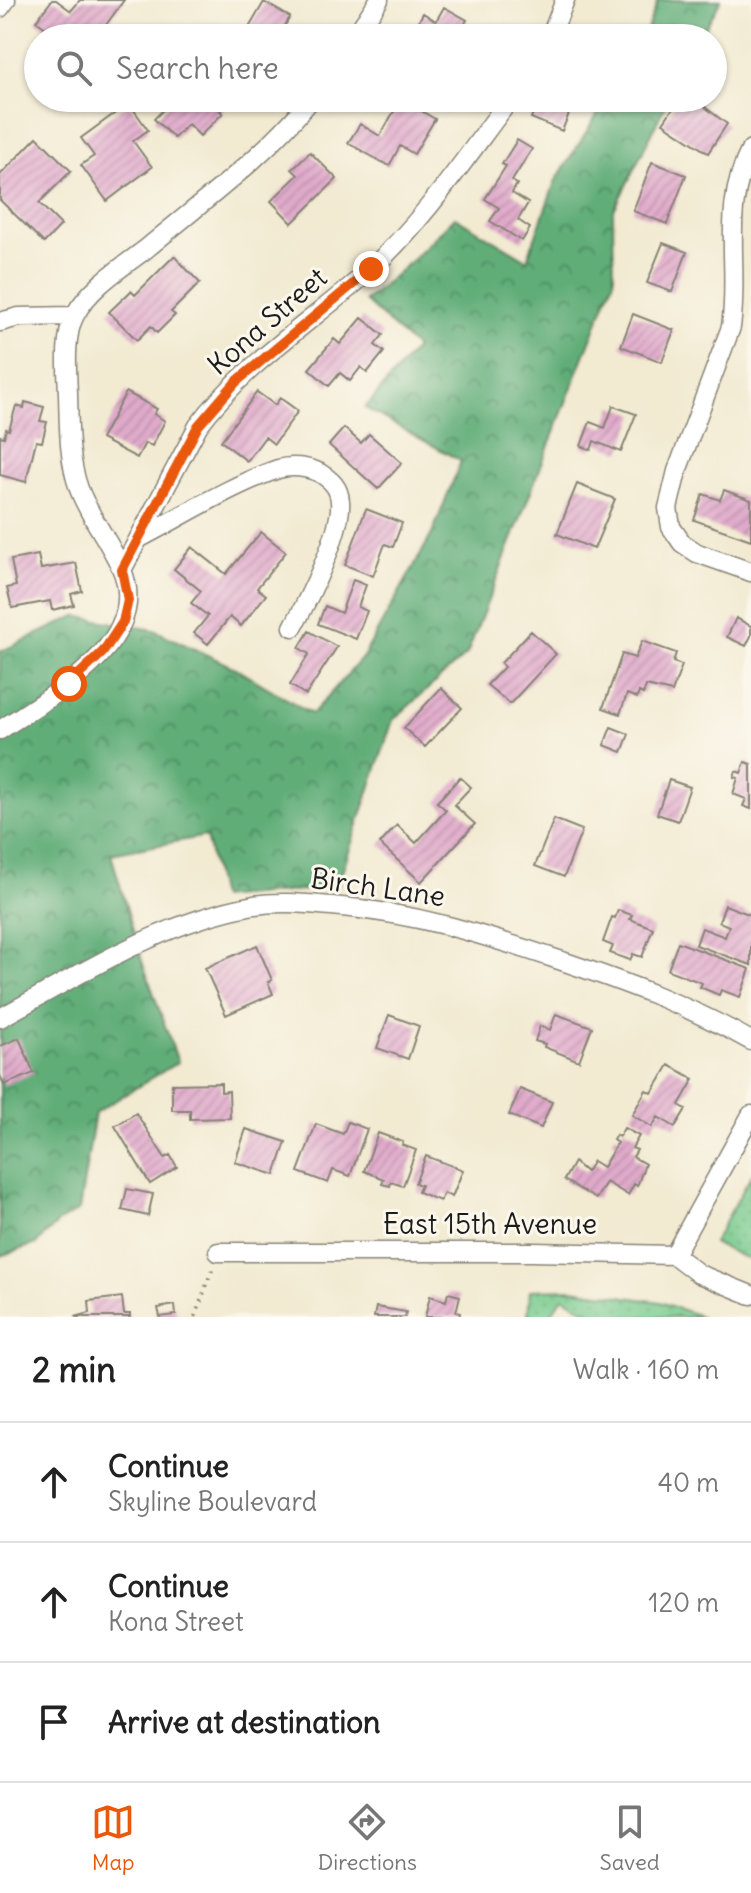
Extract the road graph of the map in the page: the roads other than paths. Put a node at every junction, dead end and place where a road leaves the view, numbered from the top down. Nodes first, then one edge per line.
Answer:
1 (6, 0) edge
2 (379, 0) edge
3 (565, 0) edge
4 (0, 8) edge
5 (363, 24) edge
6 (556, 24) edge
7 (300, 112) edge
8 (501, 112) edge
9 (751, 149) edge
10 (74, 316) junction
11 (0, 322) edge
12 (140, 538) junction
13 (122, 570) junction
14 (751, 572) edge
15 (293, 627) dead end
16 (0, 730) edge
17 (0, 1018) edge
18 (751, 1041) edge
19 (751, 1115) edge
20 (218, 1252) road end
21 (674, 1255) junction
22 (751, 1295) edge

1 - 4 street
2 - 5 street
3 - 6 street
7 - 10 street
8 - 12 street, Kona Street
9 - 14 street
10 - 11 street
10 - 13 street
12 - 13 street, Kona Street
12 - 15 street
13 - 16 street
17 - 18 street, Birch Lane
19 - 21 street
20 - 21 street, East 15th Avenue
21 - 22 street

